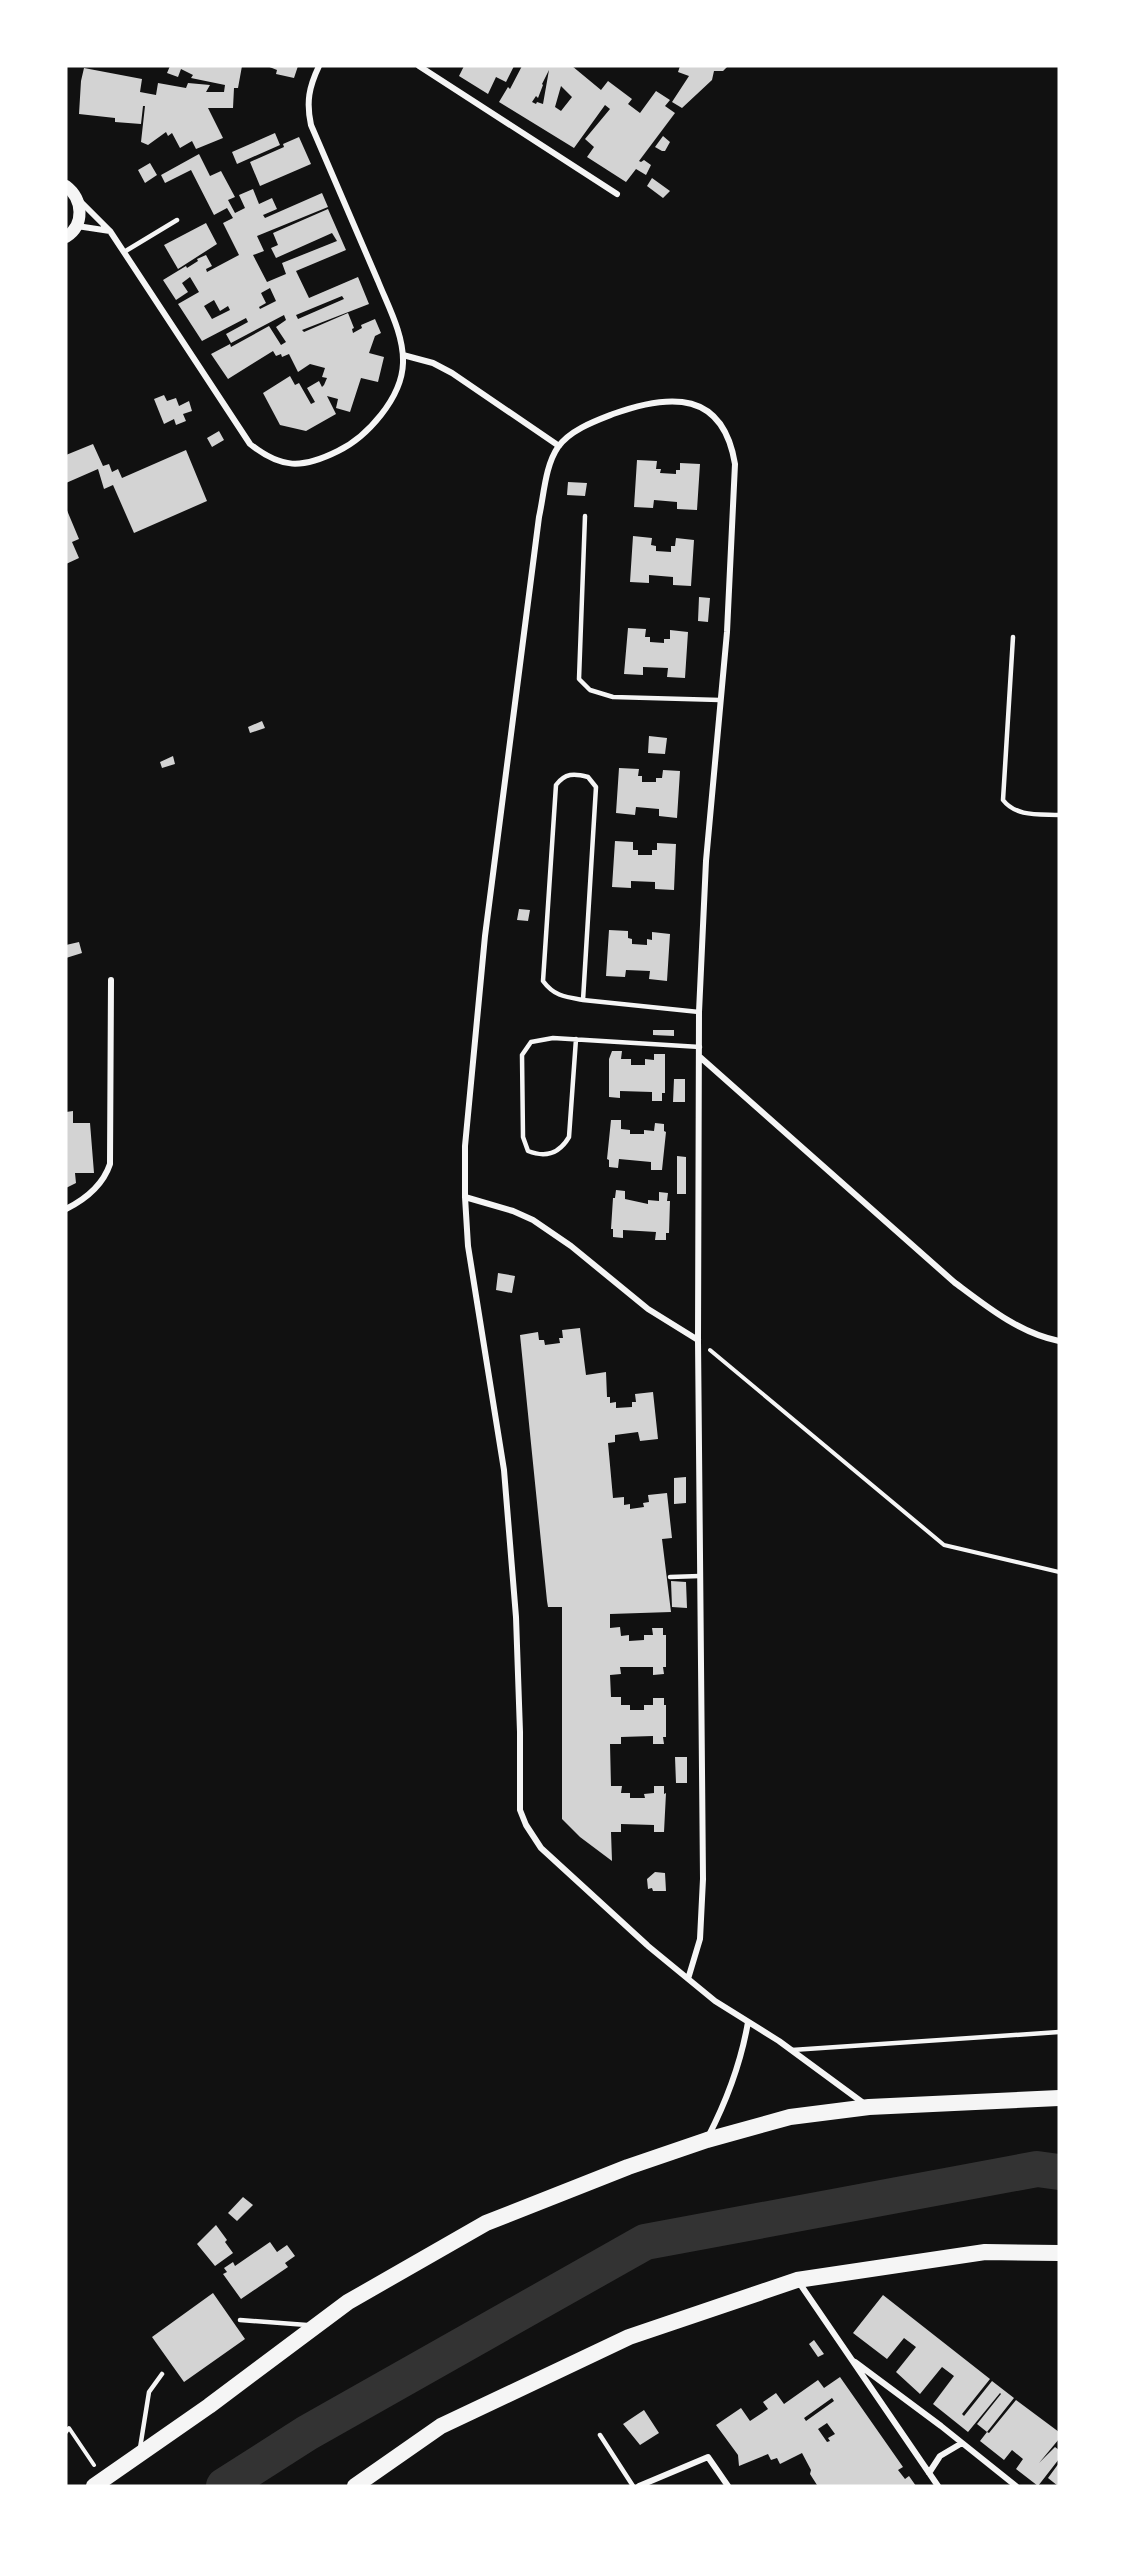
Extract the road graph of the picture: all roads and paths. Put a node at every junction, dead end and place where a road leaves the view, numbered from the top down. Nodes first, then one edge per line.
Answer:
1 (319, 66) edge
2 (419, 66) edge
3 (66, 186) edge
4 (617, 194) dead end
5 (77, 199) junction
6 (177, 220) dead end
7 (76, 226) junction
8 (110, 231) junction
9 (66, 237) edge
10 (124, 252) junction
11 (403, 355) junction
12 (559, 446) junction
13 (585, 516) dead end
14 (1013, 637) dead end
15 (720, 700) junction
16 (1059, 815) edge
17 (111, 980) dead end
18 (583, 1000) junction
19 (699, 1012) junction
20 (576, 1039) junction
21 (700, 1047) junction
22 (700, 1057) junction
23 (465, 1197) junction
24 (66, 1209) edge
25 (698, 1340) junction
26 (1059, 1341) edge
27 (1059, 1572) edge
28 (700, 1576) junction
29 (670, 1577) dead end
30 (688, 1979) junction
31 (748, 2022) junction
32 (1059, 2032) edge
33 (791, 2050) junction
34 (1059, 2098) edge
35 (869, 2107) junction
36 (707, 2140) junction
37 (1059, 2253) edge
38 (797, 2280) junction
39 (240, 2320) dead end
40 (315, 2326) junction
41 (850, 2358) junction
42 (162, 2374) dead end
43 (66, 2432) edge
44 (600, 2435) dead end
45 (962, 2443) junction
46 (139, 2454) junction
47 (95, 2467) dead end
48 (929, 2473) junction
49 (94, 2486) edge
50 (355, 2486) edge
51 (633, 2486) edge
52 (639, 2486) edge
53 (728, 2486) edge
54 (938, 2486) edge
55 (1016, 2486) edge

1 - 11 street
2 - 4 street
3 - 5 main road
5 - 7 main road
5 - 8 street
6 - 10 lane
7 - 8 street
7 - 9 main road
8 - 10 street
10 - 11 street
11 - 12 street
12 - 15 street
12 - 23 street
13 - 15 lane
14 - 16 lane
15 - 19 street
17 - 24 street
18 - 18 lane
18 - 19 lane
19 - 21 street
20 - 20 lane
20 - 21 lane
21 - 22 street
22 - 25 street
22 - 26 street
23 - 25 street
23 - 30 street
25 - 27 path
25 - 28 street
28 - 29 lane
28 - 30 street
30 - 31 street
31 - 33 street
31 - 36 street
32 - 33 lane
33 - 35 street
34 - 35 highway
35 - 36 highway
36 - 40 highway
37 - 38 highway
38 - 41 street
38 - 50 highway
39 - 40 lane
40 - 46 highway
41 - 45 street
41 - 48 street
42 - 46 lane
43 - 47 path
44 - 51 lane
45 - 48 street
45 - 55 street
46 - 49 highway
48 - 54 street
52 - 53 street

